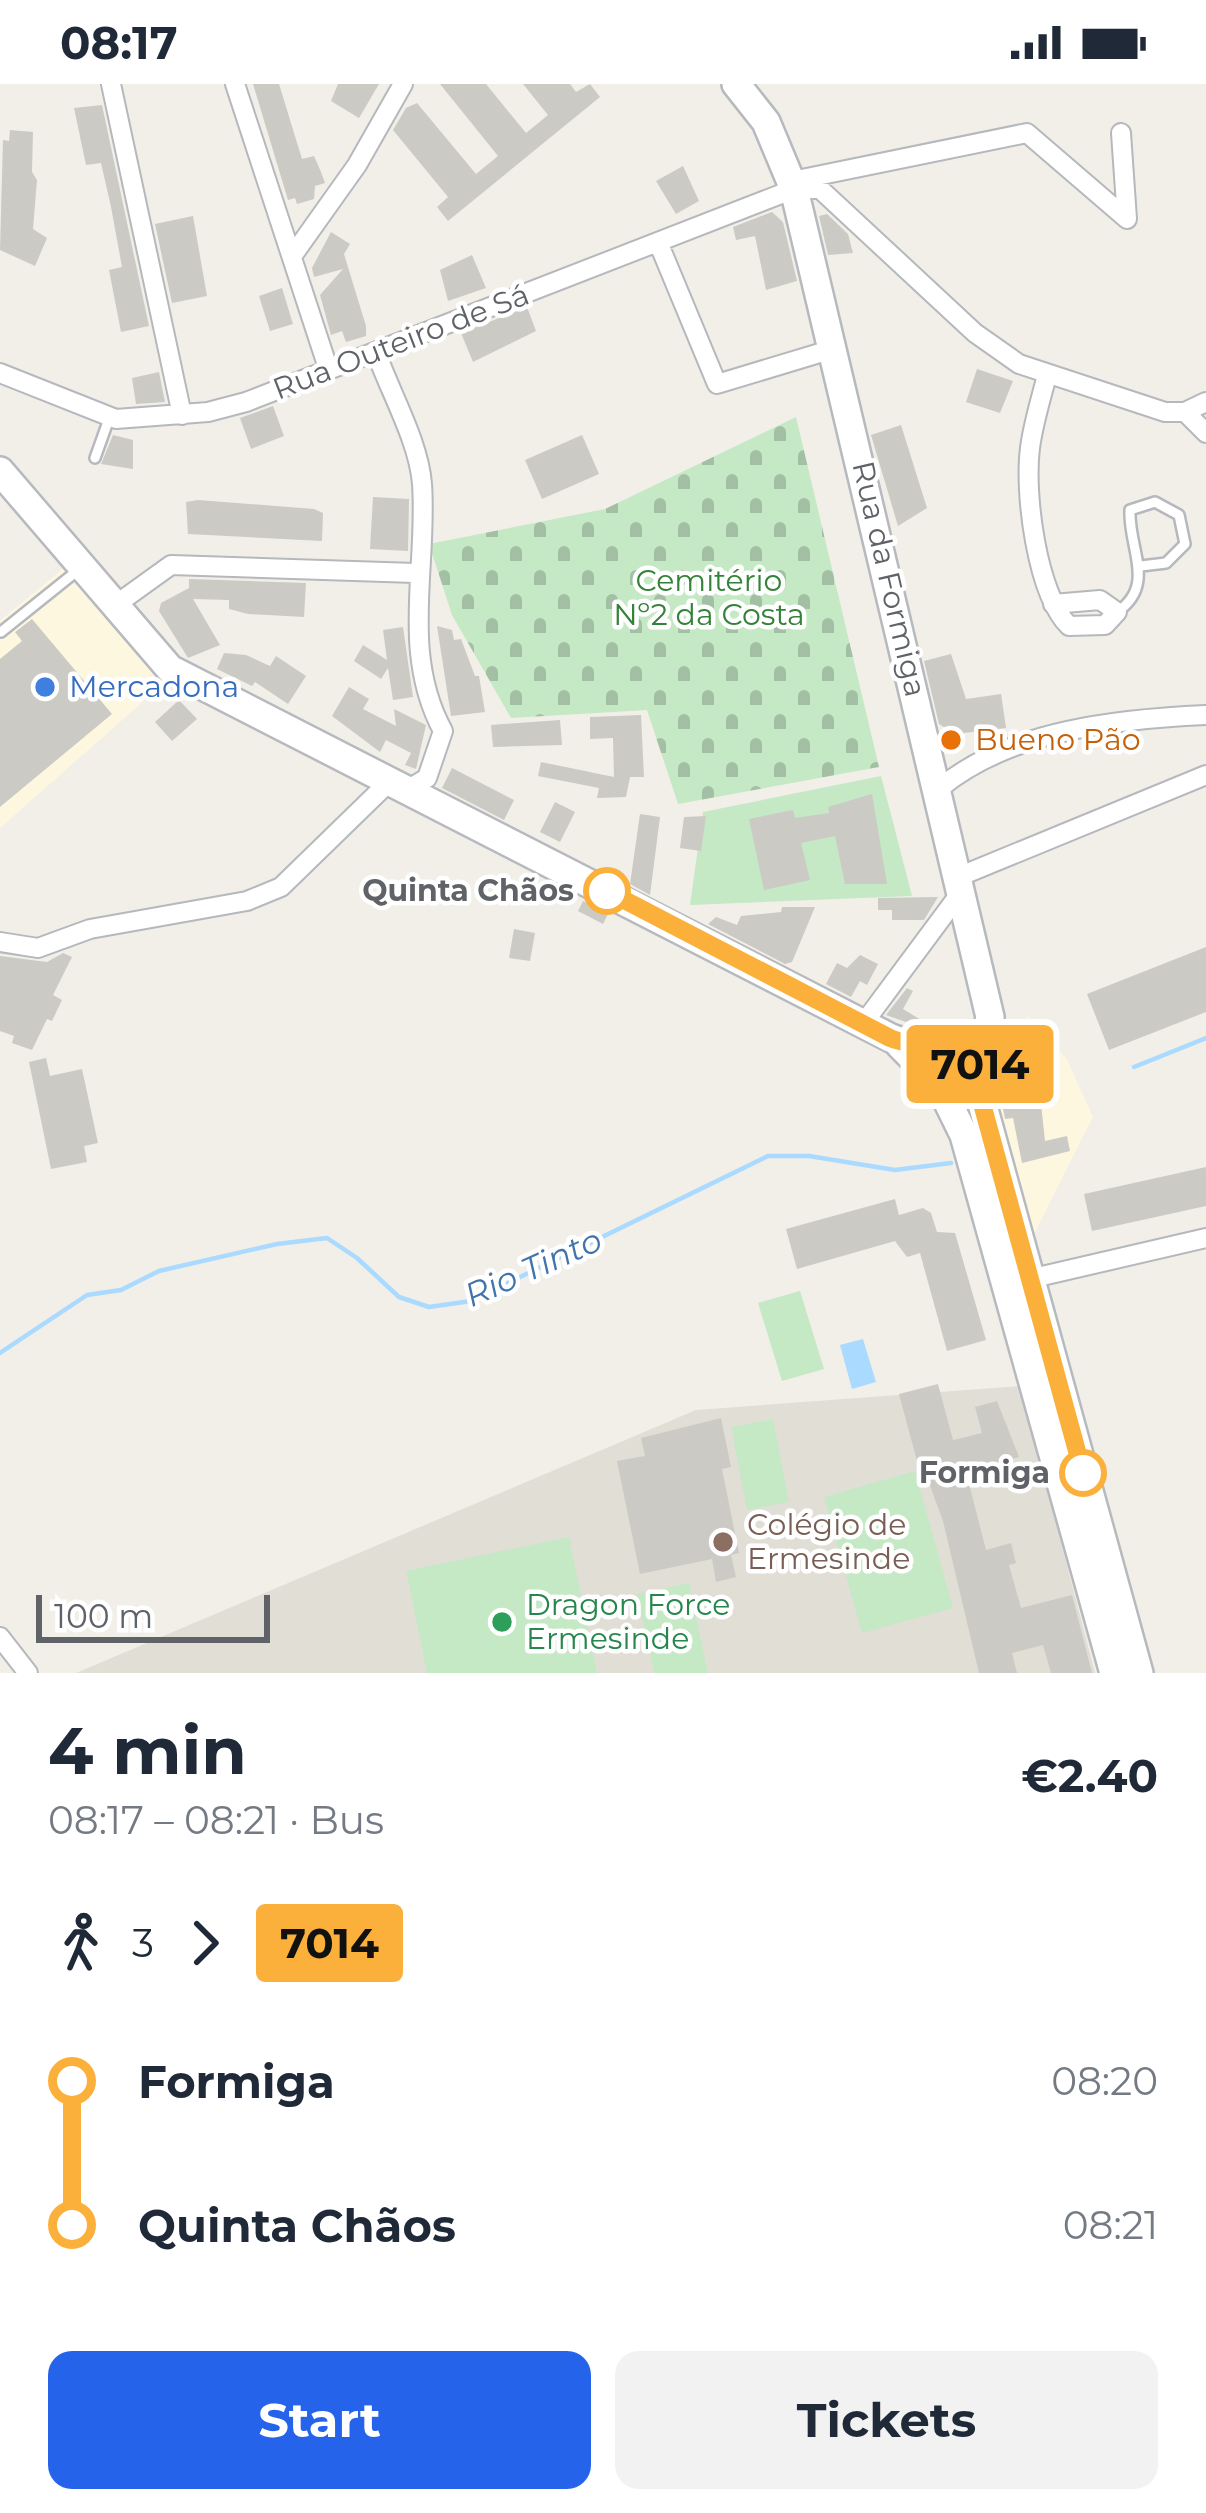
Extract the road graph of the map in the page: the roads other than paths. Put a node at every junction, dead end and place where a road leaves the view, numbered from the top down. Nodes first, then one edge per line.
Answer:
1 (111, 84) edge
2 (235, 84) edge
3 (736, 84) edge
4 (401, 86) edge
5 (1121, 133) dead end
6 (793, 185) junction
7 (658, 242) junction
8 (293, 255) junction
9 (832, 350) junction
10 (376, 352) junction
11 (328, 368) junction
12 (0, 373) edge
13 (1047, 376) junction
14 (1206, 402) edge
15 (1185, 412) junction
16 (182, 415) junction
17 (110, 416) junction
18 (1206, 433) edge
19 (95, 458) dead end
20 (0, 471) edge
21 (1142, 566) junction
22 (81, 567) junction
23 (416, 573) junction
24 (114, 606) junction
25 (1117, 612) joint
26 (1, 632) edge
27 (1206, 715) edge
28 (932, 758) junction
29 (970, 763) junction
30 (1206, 775) edge
31 (398, 786) junction
32 (940, 788) junction
33 (960, 885) junction
34 (0, 942) edge
35 (979, 970) junction
36 (863, 1024) junction
37 (890, 1038) junction
38 (947, 1043) junction
39 (979, 1068) junction
40 (937, 1083) junction
41 (973, 1165) junction
42 (1009, 1204) junction
43 (991, 1234) junction
44 (1206, 1238) edge
45 (1029, 1279) junction
46 (1020, 1336) junction
47 (0, 1637) edge
48 (28, 1673) edge
49 (1114, 1673) edge
50 (1139, 1673) edge

1 - 16 street
2 - 8 street
3 - 6 main road, Rua da Formiga
4 - 8 street
5 - 6 street, Rua Outeiro de Sá
6 - 7 street, Rua Outeiro de Sá
6 - 9 main road, Rua da Formiga
6 - 13 street
7 - 9 street
7 - 10 street, Rua Outeiro de Sá
8 - 11 street
9 - 28 main road, Rua da Formiga
10 - 11 street, Rua Outeiro de Sá
10 - 23 street
11 - 16 street, Rua Outeiro de Sá
12 - 17 street, Rua Outeiro de Sá
13 - 15 street
13 - 25 street
14 - 15 street
15 - 18 street
16 - 17 street, Rua Outeiro de Sá
17 - 19 lane
20 - 22 main road
21 - 21 lane
21 - 25 lane
22 - 24 main road
22 - 26 lane
23 - 24 street
23 - 31 street
24 - 31 main road
27 - 29 street
28 - 29 street
28 - 32 main road, Rua da Formiga
29 - 32 street
30 - 33 street
31 - 34 street
31 - 36 main road
32 - 33 main road, Rua da Formiga
33 - 35 main road, Rua da Formiga
33 - 36 street
35 - 38 main road, Rua da Formiga
35 - 39 main road, Rua da Formiga
36 - 37 main road
37 - 38 main road
37 - 40 main road
38 - 39 main road
38 - 40 main road
39 - 40 main road
39 - 42 main road, Rua da Formiga
40 - 41 main road
41 - 42 lane
41 - 43 main road
42 - 45 main road, Rua da Formiga
43 - 45 street
43 - 46 main road
44 - 45 street
45 - 46 street
45 - 50 main road, Rua da Formiga
46 - 49 main road
47 - 48 street

